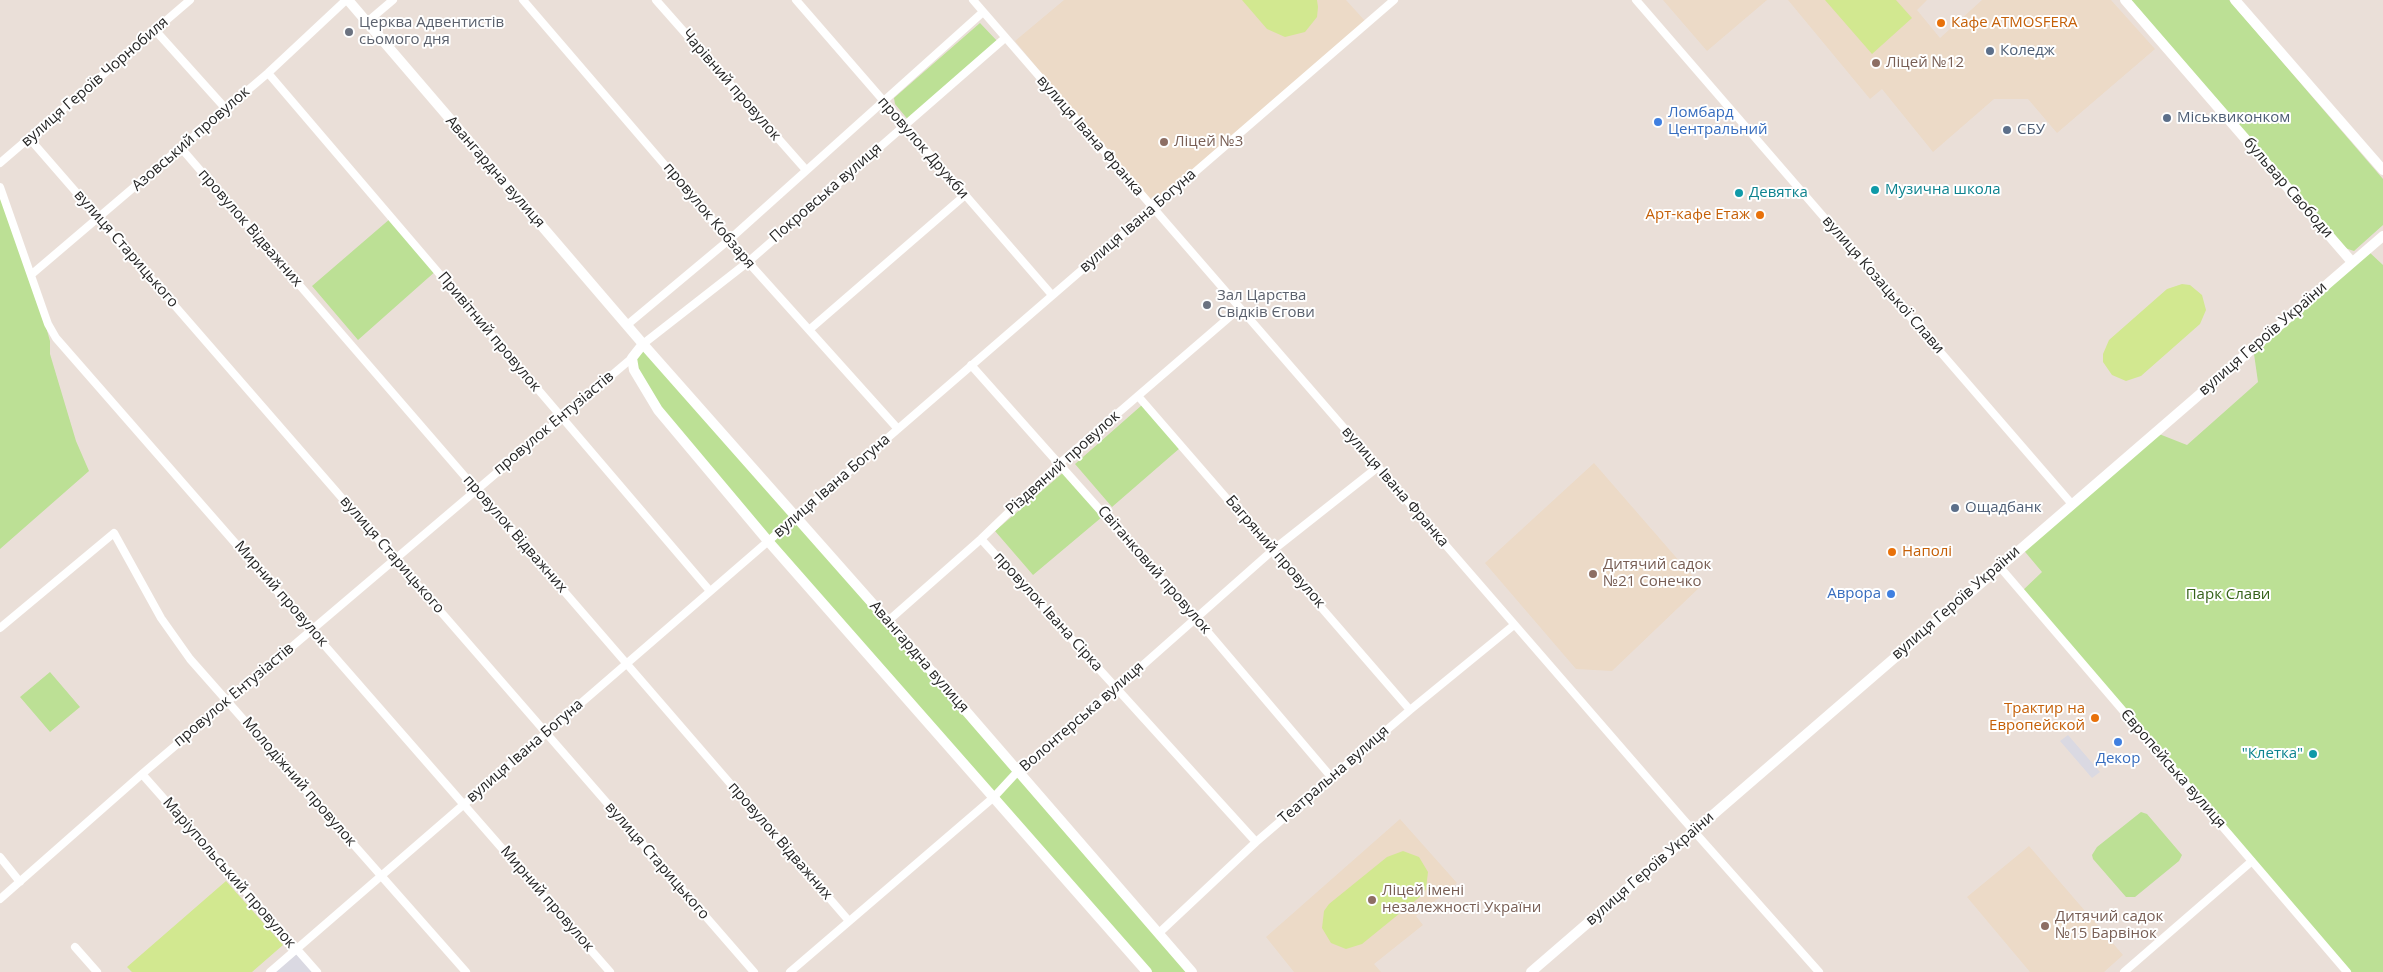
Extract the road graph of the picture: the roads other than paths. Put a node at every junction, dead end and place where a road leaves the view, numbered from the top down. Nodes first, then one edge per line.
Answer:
1 (190, 0) edge
2 (347, 0) edge
3 (393, 0) edge
4 (523, 0) edge
5 (656, 0) edge
6 (796, 0) edge
7 (972, 0) edge
8 (1394, 0) edge
9 (1636, 0) edge
10 (2125, 0) edge
11 (2235, 0) edge
12 (983, 12) junction
13 (367, 22) junction
14 (155, 30) junction
15 (1005, 38) junction
16 (268, 73) junction
17 (882, 102) junction
18 (226, 109) junction
19 (903, 126) junction
20 (29, 138) junction
21 (181, 148) junction
22 (0, 163) edge
23 (806, 170) junction
24 (2383, 170) edge
25 (0, 188) edge
26 (964, 196) junction
27 (1153, 208) junction
28 (99, 218) junction
29 (2383, 236) edge
30 (730, 239) junction
31 (748, 262) junction
32 (2352, 262) junction
33 (32, 274) junction
34 (1052, 295) junction
35 (1240, 308) junction
36 (627, 325) junction
37 (809, 330) junction
38 (643, 344) junction
39 (632, 358) junction
40 (971, 365) junction
41 (1138, 396) junction
42 (561, 416) junction
43 (898, 429) junction
44 (1060, 463) junction
45 (1378, 467) junction
46 (476, 489) junction
47 (2071, 503) junction
48 (796, 517) junction
49 (981, 539) junction
50 (768, 541) junction
51 (1273, 550) junction
52 (395, 558) junction
53 (1999, 566) junction
54 (710, 591) junction
55 (1196, 618) junction
56 (888, 621) junction
57 (1514, 624) junction
58 (0, 628) edge
59 (312, 628) junction
60 (626, 664) junction
61 (1117, 688) junction
62 (228, 700) junction
63 (1410, 710) junction
64 (546, 733) junction
65 (1018, 771) junction
66 (142, 774) junction
67 (1332, 778) junction
68 (994, 797) junction
69 (464, 804) junction
70 (1694, 831) junction
71 (1256, 842) junction
72 (0, 857) edge
73 (2252, 861) junction
74 (381, 876) junction
75 (20, 882) junction
76 (0, 899) edge
77 (849, 921) junction
78 (1159, 933) junction
79 (75, 947) dead end
80 (296, 949) junction
81 (97, 972) edge
82 (270, 972) edge
83 (317, 972) edge
84 (466, 972) edge
85 (610, 972) edge
86 (754, 972) edge
87 (790, 972) edge
88 (1147, 972) edge
89 (1192, 972) edge
90 (1531, 972) edge
91 (1819, 972) edge
92 (2124, 972) edge
93 (2347, 972) edge

1 - 14 street, вулиця Героїв Чорнобиля
2 - 13 street, Авангардна вулиця
2 - 16 street, Азовський провулок
3 - 13 street
4 - 30 street, провулок Кобзаря
5 - 23 street, Чарівний провулок
6 - 17 street, провулок Дружби
7 - 12 street, вулиця Івана Франка
8 - 27 street, вулиця Івана Богуна
9 - 47 street, вулиця Козацької Слави
10 - 32 street, бульвар Свободи
11 - 24 street
12 - 15 street, вулиця Івана Франка
12 - 17 street, Покровська вулиця
13 - 36 street, Авангардна вулиця
14 - 18 street
14 - 20 street, вулиця Героїв Чорнобиля
15 - 19 street, Покровська вулиця
15 - 27 street, вулиця Івана Франка
16 - 18 street, Азовський провулок
16 - 42 street, Привітний провулок
17 - 19 street, провулок Дружби
17 - 23 street, Покровська вулиця
18 - 21 street, Азовський провулок
19 - 26 street, провулок Дружби
19 - 31 street, Покровська вулиця
20 - 22 street, вулиця Героїв Чорнобиля
20 - 28 street, вулиця Старицького
21 - 28 street, Азовський провулок
21 - 46 street, провулок Відважних
23 - 30 street, Покровська вулиця
25 - 33 street, Мирний провулок
26 - 34 street, провулок Дружби
26 - 37 street
27 - 34 street, вулиця Івана Богуна
27 - 35 street, вулиця Івана Франка
28 - 33 street, Азовський провулок
28 - 52 street, вулиця Старицького
29 - 32 street, вулиця Героїв України
30 - 31 street, провулок Кобзаря
30 - 36 street, Покровська вулиця
31 - 37 street, провулок Кобзаря
31 - 38 street, Покровська вулиця
32 - 47 street, вулиця Героїв України
33 - 59 street, Мирний провулок
34 - 40 street, вулиця Івана Богуна
35 - 41 street, Різдвяний провулок
35 - 45 street, вулиця Івана Франка
36 - 38 street, Авангардна вулиця
37 - 43 street, провулок Кобзаря
38 - 39 street
38 - 48 street, Авангардна вулиця
39 - 42 street, провулок Ентузіастів
39 - 50 street
40 - 43 street, вулиця Івана Богуна
40 - 44 street, Світанковий провулок
41 - 44 street, Різдвяний провулок
41 - 51 street, Багряний провулок
42 - 46 street, провулок Ентузіастів
42 - 54 street, Привітний провулок
43 - 48 street, вулиця Івана Богуна
44 - 49 street, Різдвяний провулок
44 - 55 street, Світанковий провулок
45 - 51 street, Волонтерська вулиця
45 - 57 street, вулиця Івана Франка
46 - 52 street, провулок Ентузіастів
46 - 60 street, провулок Відважних
47 - 53 street, вулиця Героїв України
48 - 50 street, вулиця Івана Богуна
48 - 56 street, Авангардна вулиця
49 - 56 street, Різдвяний провулок
49 - 61 street, провулок Івана Сірка
50 - 54 street, вулиця Івана Богуна
50 - 68 street
51 - 55 street, Волонтерська вулиця
51 - 63 street, Багряний провулок
52 - 59 street, провулок Ентузіастів
52 - 64 street, вулиця Старицького
53 - 70 street, вулиця Героїв України
53 - 73 street, Європейська вулиця
54 - 60 street, вулиця Івана Богуна
55 - 61 street, Волонтерська вулиця
55 - 67 street, Світанковий провулок
56 - 65 street, Авангардна вулиця
57 - 63 street, Театральна вулиця
57 - 70 street, вулиця Івана Франка
58 - 62 street, Молодіжний провулок
59 - 62 street, провулок Ентузіастів
59 - 69 street, Мирний провулок
60 - 64 street, вулиця Івана Богуна
60 - 77 street, провулок Відважних
61 - 65 street, Волонтерська вулиця
61 - 71 street, провулок Івана Сірка
62 - 66 street, провулок Ентузіастів
62 - 74 street, Молодіжний провулок
63 - 67 street, Театральна вулиця
64 - 69 street, вулиця Івана Богуна
64 - 86 street, вулиця Старицького
65 - 68 street, Волонтерська вулиця
65 - 78 street, Авангардна вулиця
66 - 75 street, провулок Ентузіастів
66 - 80 street, Маріупольський провулок
67 - 71 street, Театральна вулиця
68 - 77 street, Волонтерська вулиця
68 - 88 street
69 - 74 street, вулиця Івана Богуна
69 - 85 street, Мирний провулок
70 - 90 street, вулиця Героїв України
70 - 91 street, вулиця Івана Франка
71 - 78 street, Театральна вулиця
72 - 75 street
73 - 92 street
73 - 93 street, Європейська вулиця
74 - 80 street, вулиця Івана Богуна
74 - 84 street, Молодіжний провулок
75 - 76 street, провулок Ентузіастів
77 - 87 street, Волонтерська вулиця
78 - 89 street, Авангардна вулиця
79 - 81 street
80 - 82 street, вулиця Івана Богуна
80 - 83 street, Маріупольський провулок

